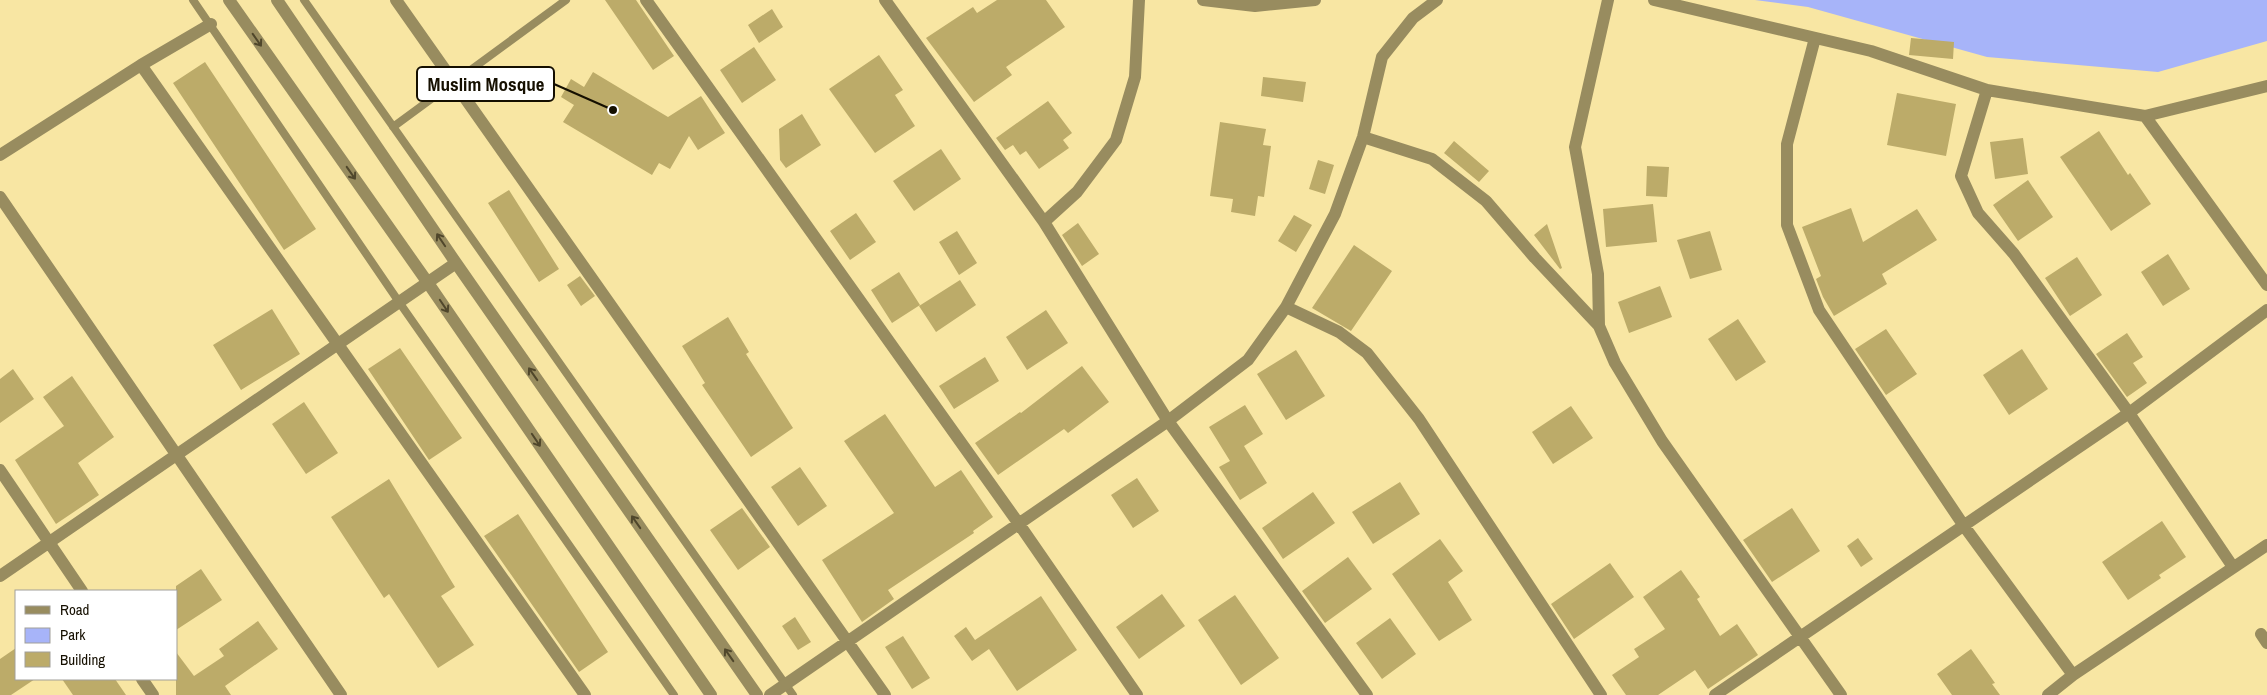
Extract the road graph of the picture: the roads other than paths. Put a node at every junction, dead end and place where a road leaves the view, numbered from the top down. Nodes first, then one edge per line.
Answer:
1 (194, 0) edge
2 (229, 0) edge
3 (277, 0) edge
4 (304, 0) edge
5 (396, 0) edge
6 (566, 0) edge
7 (646, 0) edge
8 (885, 0) edge
9 (1139, 0) edge
10 (1202, 0) edge
11 (1315, 0) edge
12 (1438, 0) edge
13 (1608, 0) edge
14 (1654, 0) edge
15 (211, 24) junction
16 (1815, 38) junction
17 (141, 65) junction
18 (453, 82) junction
19 (2267, 86) edge
20 (1986, 90) junction
21 (2145, 116) junction
22 (393, 127) junction
23 (1363, 137) junction
24 (0, 155) edge
25 (0, 197) edge
26 (1044, 222) junction
27 (456, 263) junction
28 (428, 283) junction
29 (2267, 285) edge
30 (399, 302) junction
31 (1286, 307) junction
32 (2267, 310) edge
33 (1599, 326) junction
34 (336, 345) junction
35 (2129, 413) junction
36 (1168, 421) junction
37 (177, 455) junction
38 (0, 470) edge
39 (1019, 524) junction
40 (1964, 526) junction
41 (48, 543) junction
42 (2267, 545) edge
43 (2233, 567) junction
44 (0, 576) edge
45 (81, 590) edge
46 (1801, 637) junction
47 (847, 642) junction
48 (2074, 675) junction
49 (143, 680) edge
50 (786, 684) junction
51 (153, 695) edge
52 (341, 695) edge
53 (585, 695) edge
54 (674, 695) edge
55 (712, 695) edge
56 (757, 695) edge
57 (770, 695) edge
58 (793, 695) edge
59 (886, 695) edge
60 (1137, 695) edge
61 (1367, 695) edge
62 (1601, 695) edge
63 (1715, 695) edge
64 (1841, 695) edge
65 (2048, 695) edge

1 - 15 lane
2 -> 28 street
27 -> 3 street
4 - 22 lane
5 - 18 street
6 - 18 lane
7 - 39 street
8 - 26 street
9 - 26 street
10 - 11 street
12 - 23 street
13 - 33 street
14 - 16 street
15 - 17 street
15 - 30 lane
16 - 20 street
16 - 40 street
17 - 24 street
17 - 34 street
18 - 22 lane
18 - 47 street
19 - 21 street
20 - 21 street
20 - 35 street
21 - 29 street
22 - 50 lane
23 - 31 street
23 - 33 street
25 - 37 street
26 - 36 street
27 - 28 street
56 -> 27 street
28 - 30 street
28 -> 55 street
30 - 34 street
30 - 54 lane
31 - 36 street
31 - 62 street
32 - 35 street
33 - 46 street
34 - 37 street
34 - 53 street
35 - 40 street
35 - 43 street
36 - 39 street
36 - 61 street
37 - 41 street
37 - 52 street
38 - 41 street
39 - 47 street
39 - 60 street
40 - 46 street
40 - 48 street
41 - 44 street
41 - 45 street
42 - 43 street
43 - 48 street
46 - 63 street
46 - 64 street
47 - 50 street
47 - 59 street
48 - 65 street
49 - 51 street
50 - 57 street
50 - 58 lane

